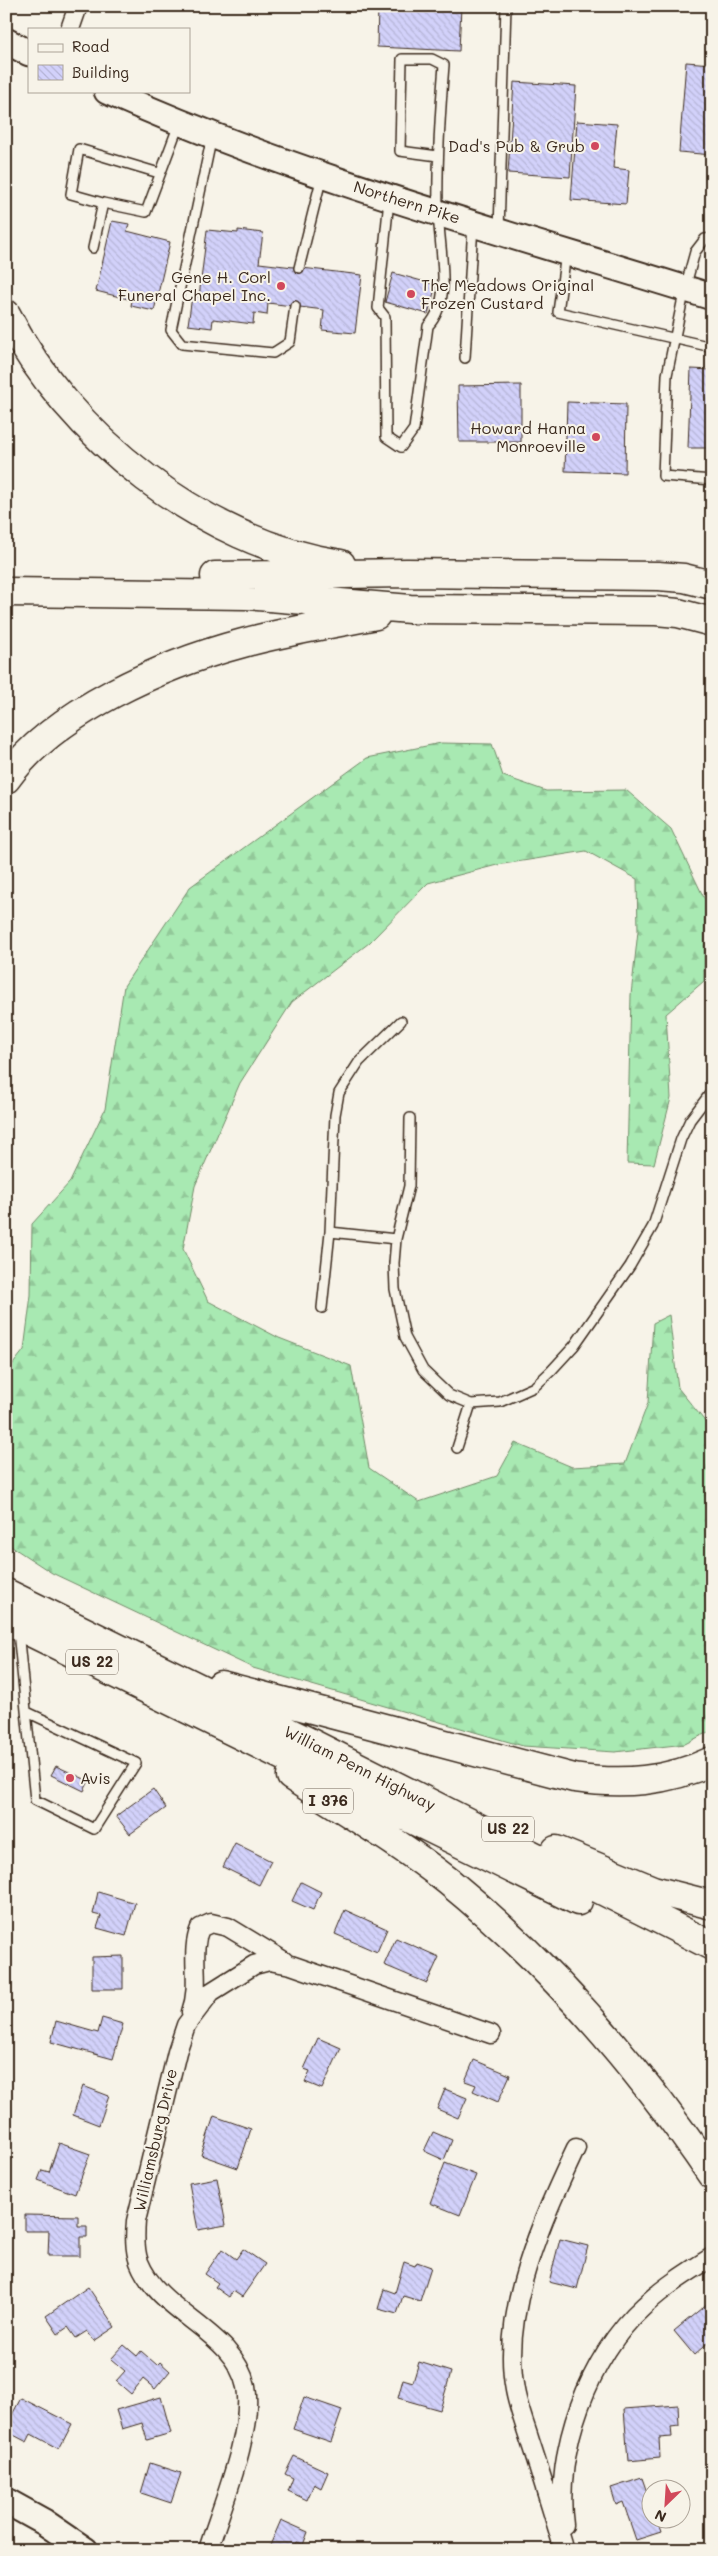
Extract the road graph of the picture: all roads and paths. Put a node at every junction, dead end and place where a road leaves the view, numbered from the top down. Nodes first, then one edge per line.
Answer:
1 (78, 6) edge
2 (506, 6) edge
3 (70, 28) edge
4 (6, 41) edge
5 (28, 52) edge
6 (109, 92) edge
7 (179, 124) junction
8 (212, 136) junction
9 (438, 156) junction
10 (159, 173) junction
11 (323, 174) junction
12 (389, 196) junction
13 (103, 203) junction
14 (438, 212) junction
15 (473, 222) junction
16 (498, 230) junction
17 (712, 238) edge
18 (93, 248) dead end
19 (566, 251) junction
20 (299, 268) dead end
21 (685, 288) junction
22 (712, 297) edge
23 (296, 306) dead end
24 (6, 314) edge
25 (674, 340) junction
26 (712, 347) edge
27 (465, 358) dead end
28 (712, 480) edge
29 (6, 573) edge
30 (407, 573) junction
31 (712, 585) edge
32 (6, 592) edge
33 (410, 609) junction
34 (712, 622) edge
35 (6, 779) edge
36 (401, 1021) dead end
37 (712, 1091) edge
38 (410, 1118) dead end
39 (330, 1232) junction
40 (396, 1239) junction
41 (322, 1308) dead end
42 (471, 1404) junction
43 (457, 1448) dead end
44 (6, 1593) edge
45 (12, 1623) edge
46 (145, 1661) junction
47 (178, 1704) junction
48 (27, 1712) junction
49 (307, 1741) junction
50 (712, 1761) edge
51 (712, 1905) edge
52 (712, 1946) edge
53 (291, 1965) junction
54 (712, 1967) edge
55 (186, 2025) junction
56 (491, 2034) dead end
57 (576, 2148) dead end
58 (712, 2175) edge
59 (712, 2257) edge
60 (568, 2448) junction
61 (535, 2455) junction
62 (6, 2501) edge
63 (85, 2550) edge
64 (208, 2550) edge
65 (566, 2550) edge

1 - 3 street
2 - 16 lane
4 - 5 main road
6 - 7 main road, Northern Pike
7 - 8 main road, Northern Pike
7 - 10 lane
8 - 11 main road, Northern Pike
8 - 23 lane
9 - 9 lane
9 - 14 lane
10 - 13 lane
10 - 13 lane
11 - 12 main road, Northern Pike
11 - 20 lane
12 - 14 main road, Northern Pike
12 - 14 lane
13 - 18 lane
14 - 15 main road, Northern Pike
15 - 16 main road, Northern Pike
15 - 27 lane
16 - 19 main road, Northern Pike
17 - 21 lane
19 - 21 main road, Northern Pike
19 - 25 lane
21 - 22 main road, Northern Pike
21 - 25 lane
24 - 30 highway
25 - 26 lane
25 - 28 lane
29 - 30 highway
30 - 31 highway
32 - 33 highway
33 - 34 highway
33 - 35 highway
36 - 39 lane
37 - 42 lane
38 - 40 lane
39 - 40 lane
39 - 41 lane
40 - 42 lane
42 - 43 lane
44 - 46 highway, William Penn Highway / US 22
45 - 47 highway, William Penn Highway / US 22
45 - 48 lane
46 - 49 highway, William Penn Highway / US 22
46 - 50 highway
47 - 54 highway, William Penn Highway
47 - 58 highway, I 376
48 - 48 lane
49 - 51 highway, US 22
49 - 52 highway, William Penn Highway
53 - 55 street, Williamsburg Drive
53 - 55 street
53 - 56 street, Williamsburg Drive
55 - 64 street, Williamsburg Drive
57 - 61 street
59 - 60 street
60 - 61 street
60 - 65 street
61 - 65 street
62 - 63 main road

